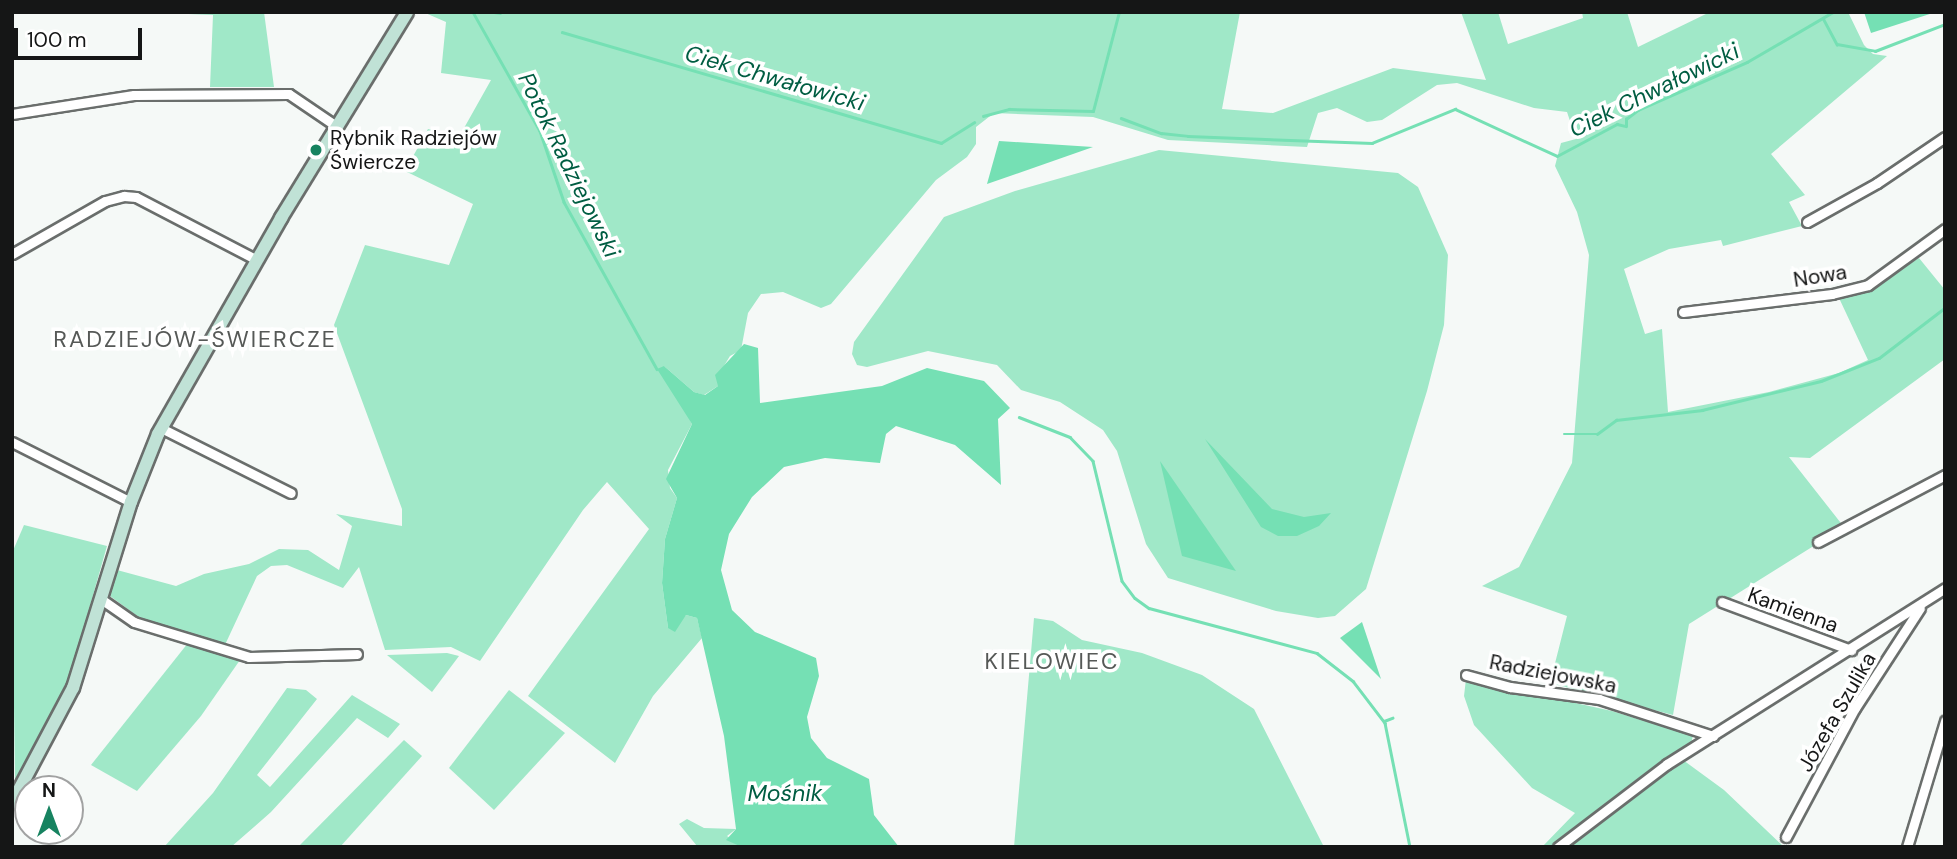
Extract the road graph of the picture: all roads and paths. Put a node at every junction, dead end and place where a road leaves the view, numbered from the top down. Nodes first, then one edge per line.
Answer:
1 (407, 12) edge
2 (12, 114) edge
3 (336, 125) junction
4 (1945, 137) edge
5 (1807, 222) dead end
6 (1945, 229) edge
7 (12, 254) edge
8 (257, 260) junction
9 (1683, 312) dead end
10 (161, 428) junction
11 (12, 442) edge
12 (1945, 475) edge
13 (291, 493) dead end
14 (131, 502) junction
15 (1818, 542) dead end
16 (1945, 588) edge
17 (102, 598) junction
18 (1722, 602) dead end
19 (1921, 606) junction
20 (1851, 650) junction
21 (357, 654) dead end
22 (1466, 675) dead end
23 (1945, 721) edge
24 (1713, 736) junction
25 (12, 803) edge
26 (1786, 837) dead end
27 (1558, 847) edge
28 (1907, 847) edge

1 - 3 street
2 - 3 street
3 - 8 street
4 - 5 street
6 - 9 street, Nowa
7 - 8 street
8 - 10 street
10 - 13 street
10 - 14 street
11 - 14 street
12 - 15 street
14 - 17 street
16 - 19 street, Józefa Szulika
17 - 21 street
17 - 25 street
18 - 20 street, Kamienna
19 - 20 street, Józefa Szulika
19 - 26 street, Józefa Szulika
20 - 24 street
22 - 24 street, Radziejowska
23 - 28 street
24 - 27 street

